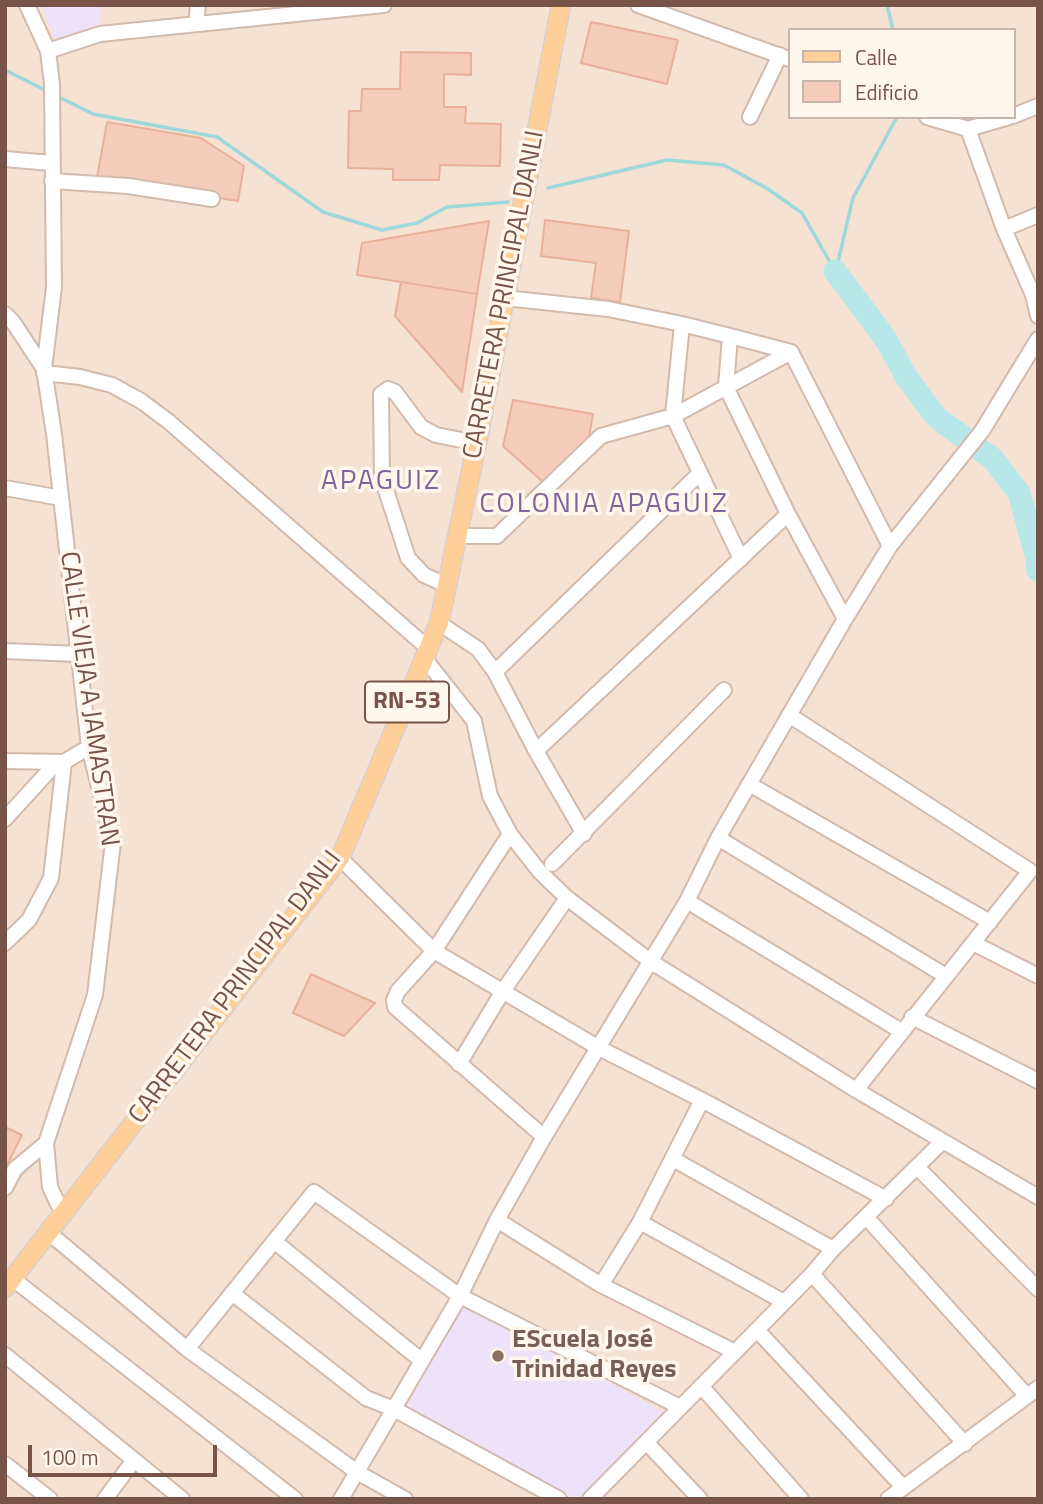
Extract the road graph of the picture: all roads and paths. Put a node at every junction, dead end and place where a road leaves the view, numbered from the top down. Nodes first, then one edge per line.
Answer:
1 (27, 5) edge
2 (198, 5) edge
3 (384, 5) edge
4 (561, 5) edge
5 (638, 5) edge
6 (196, 24) junction
7 (48, 51) junction
8 (785, 57) edge
9 (1038, 106) edge
10 (1015, 115) edge
11 (750, 117) dead end
12 (934, 119) edge
13 (1001, 119) edge
14 (968, 129) junction
15 (5, 159) edge
16 (51, 163) junction
17 (52, 181) junction
18 (212, 199) dead end
19 (1038, 215) edge
20 (1004, 229) junction
21 (1035, 294) edge
22 (505, 298) junction
23 (5, 314) edge
24 (1038, 316) edge
25 (682, 324) junction
26 (730, 335) junction
27 (1038, 339) edge
28 (791, 352) junction
29 (44, 371) junction
30 (726, 387) junction
31 (404, 406) junction
32 (380, 414) junction
33 (673, 416) junction
34 (477, 443) junction
35 (699, 474) junction
36 (5, 488) edge
37 (61, 498) junction
38 (788, 514) junction
39 (457, 536) junction
40 (890, 546) junction
41 (741, 559) junction
42 (446, 585) junction
43 (845, 619) junction
44 (439, 622) junction
45 (5, 651) edge
46 (78, 654) junction
47 (427, 654) junction
48 (495, 672) junction
49 (724, 690) dead end
50 (789, 715) junction
51 (89, 747) junction
52 (536, 751) junction
53 (5, 761) edge
54 (20, 761) junction
55 (60, 762) junction
56 (5, 769) edge
57 (749, 784) junction
58 (5, 819) edge
59 (510, 834) junction
60 (583, 834) junction
61 (718, 838) junction
62 (340, 858) junction
63 (552, 864) dead end
64 (1035, 869) edge
65 (567, 898) junction
66 (687, 901) junction
67 (990, 922) junction
68 (5, 943) edge
69 (973, 943) junction
70 (434, 951) junction
71 (650, 961) junction
72 (946, 976) junction
73 (1038, 976) edge
74 (503, 992) junction
75 (912, 1017) junction
76 (901, 1031) junction
77 (599, 1048) junction
78 (459, 1064) junction
79 (1038, 1081) edge
80 (856, 1090) junction
81 (702, 1100) junction
82 (544, 1137) junction
83 (943, 1141) junction
84 (46, 1143) junction
85 (673, 1159) junction
86 (917, 1167) junction
87 (5, 1188) edge
88 (1038, 1197) edge
89 (886, 1199) junction
90 (64, 1211) junction
91 (867, 1218) junction
92 (497, 1220) junction
93 (640, 1222) junction
94 (48, 1232) junction
95 (274, 1241) junction
96 (833, 1249) junction
97 (812, 1273) junction
98 (9, 1283) edge
99 (601, 1285) junction
100 (1038, 1289) edge
101 (232, 1293) junction
102 (460, 1296) junction
103 (784, 1302) junction
104 (757, 1330) junction
105 (187, 1349) junction
106 (735, 1352) junction
107 (5, 1355) edge
108 (422, 1361) junction
109 (701, 1386) junction
110 (1032, 1392) edge
111 (680, 1407) junction
112 (394, 1409) junction
113 (646, 1442) junction
114 (965, 1444) junction
115 (134, 1460) junction
116 (5, 1464) edge
117 (357, 1472) junction
118 (903, 1487) junction
119 (593, 1498) edge
120 (50, 1499) edge
121 (105, 1499) edge
122 (182, 1499) edge
123 (295, 1499) edge
124 (341, 1499) edge
125 (405, 1499) edge
126 (559, 1499) edge
127 (700, 1499) edge
128 (801, 1499) edge
129 (888, 1499) edge

1 - 7 street
2 - 6 street
3 - 6 street
4 - 22 main road, CARRETERA PRINCIPAL DANLI / RN-53
5 - 8 street
6 - 7 street
7 - 16 street
8 - 11 street
9 - 10 street
12 - 14 street
13 - 14 street
14 - 20 street
15 - 16 street
16 - 17 street
17 - 18 street
17 - 29 street
19 - 20 street
20 - 21 street
21 - 24 street
22 - 25 street
22 - 34 main road, CARRETERA PRINCIPAL DANLI / RN-53
23 - 29 street, CALLE VIEJA A JAMASTRAN
25 - 26 street
25 - 33 street
26 - 28 street
26 - 30 street
27 - 40 street
28 - 30 street
28 - 40 street
29 - 37 street, CALLE VIEJA A JAMASTRAN
29 - 47 street
30 - 33 street
30 - 38 street
31 - 32 street
31 - 32 street
31 - 34 street
32 - 42 street
33 - 35 street
33 - 39 street
34 - 39 main road, CARRETERA PRINCIPAL DANLI / RN-53
35 - 41 street
35 - 48 street
36 - 37 street
37 - 46 street, CALLE VIEJA A JAMASTRAN
38 - 41 street
38 - 43 street
39 - 42 main road, CARRETERA PRINCIPAL DANLI / RN-53
40 - 43 street
41 - 52 street
42 - 44 main road, CARRETERA PRINCIPAL DANLI / RN-53
43 - 50 street
44 - 47 main road, CARRETERA PRINCIPAL DANLI / RN-53
44 - 48 street
45 - 46 street
46 - 51 street, CALLE VIEJA A JAMASTRAN
47 - 59 street
47 - 62 main road, CARRETERA PRINCIPAL DANLI / RN-53
48 - 52 street
49 - 60 street
50 - 57 street
50 - 64 street
51 - 55 street
51 - 84 street, CALLE VIEJA A JAMASTRAN
52 - 60 street
53 - 54 street
54 - 55 street
54 - 56 street
55 - 58 street
55 - 68 street
57 - 61 street
57 - 67 street
59 - 65 street
59 - 70 street
60 - 63 street
61 - 66 street
61 - 72 street
62 - 70 street
62 - 90 main road, CARRETERA PRINCIPAL DANLI / RN-53
64 - 67 street
65 - 71 street
65 - 74 street
66 - 71 street
66 - 76 street
67 - 69 street
69 - 72 street
69 - 73 street
70 - 74 street
70 - 78 street
71 - 77 street
71 - 80 street
72 - 75 street
74 - 77 street
74 - 78 street
75 - 76 street
75 - 79 street
76 - 80 street
77 - 81 street
77 - 82 street
78 - 82 street
80 - 83 street
81 - 85 street
81 - 89 street
82 - 92 street
83 - 86 street
83 - 88 street
84 - 87 street
84 - 90 street, CALLE VIEJA A JAMASTRAN
85 - 93 street
85 - 96 street
86 - 89 street
86 - 100 street
89 - 91 street
90 - 94 main road, CARRETERA PRINCIPAL DANLI / RN-53
91 - 96 street
91 - 110 street
92 - 99 street
92 - 102 street
93 - 99 street
93 - 103 street
94 - 98 main road, CARRETERA PRINCIPAL DANLI / RN-53
94 - 105 street
95 - 101 street
95 - 102 street
95 - 108 street
96 - 97 street
97 - 103 street
97 - 114 street
98 - 123 street
99 - 106 street
101 - 105 street
101 - 112 street
102 - 108 street
102 - 111 street
103 - 104 street
104 - 106 street
104 - 118 street
105 - 117 street
106 - 109 street
107 - 115 street
108 - 112 street
109 - 111 street
109 - 128 street
110 - 114 street
111 - 113 street
112 - 117 street
112 - 126 street
113 - 119 street
113 - 127 street
114 - 118 street
115 - 121 street
115 - 122 street
116 - 120 street
117 - 124 street
117 - 125 street
118 - 129 street

